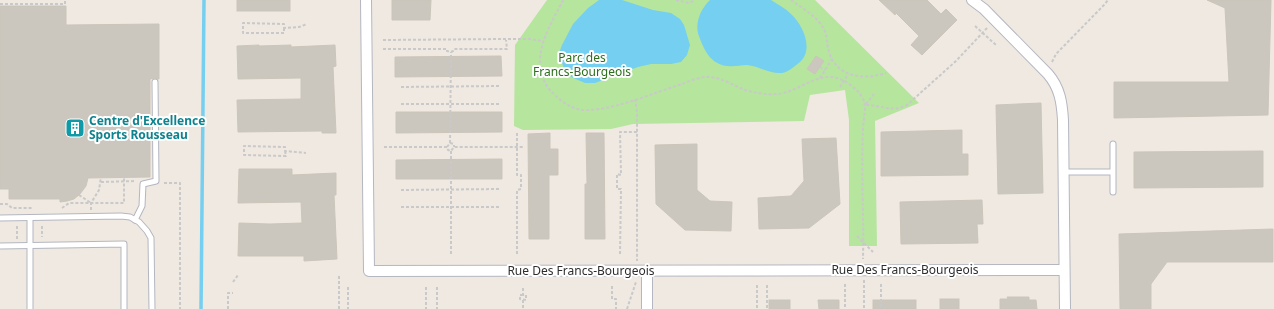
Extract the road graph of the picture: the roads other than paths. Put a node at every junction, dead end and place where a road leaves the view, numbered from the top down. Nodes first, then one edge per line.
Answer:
1 (366, 0) edge
2 (972, 0) edge
3 (155, 82) dead end
4 (1113, 144) dead end
5 (1063, 172) junction
6 (1112, 172) junction
7 (1113, 192) dead end
8 (0, 218) edge
9 (30, 218) junction
10 (135, 220) junction
11 (0, 246) edge
12 (30, 246) junction
13 (1064, 270) junction
14 (646, 271) junction
15 (30, 309) edge
16 (124, 309) edge
17 (152, 309) edge
18 (647, 309) edge
19 (1065, 309) edge

1 - 14 street, Rue Des Francs-Bourgeois
2 - 5 street
3 - 10 lane
4 - 6 lane
5 - 6 lane
5 - 13 street
6 - 7 lane
8 - 9 lane
9 - 10 lane
9 - 12 lane
10 - 17 lane
11 - 12 lane
12 - 15 lane
12 - 16 lane
13 - 14 street, Rue Des Francs-Bourgeois
13 - 19 street
14 - 18 street

